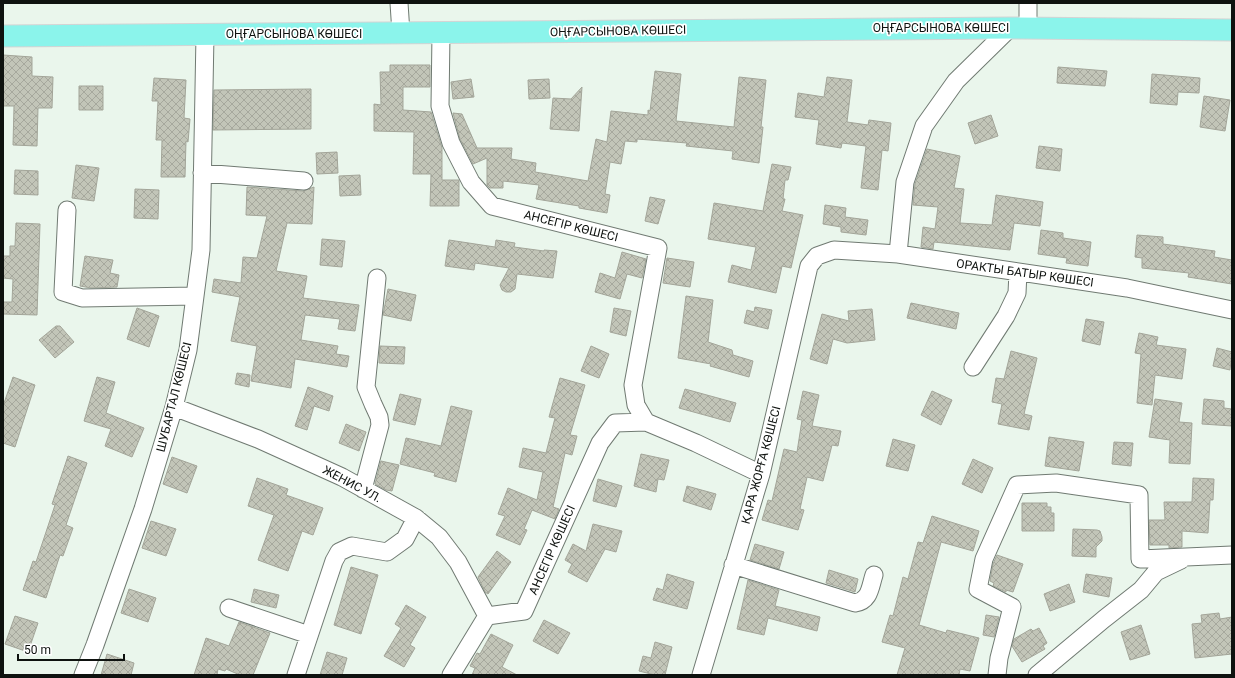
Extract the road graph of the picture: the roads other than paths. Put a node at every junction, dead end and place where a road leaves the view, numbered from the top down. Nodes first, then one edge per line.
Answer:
1 (399, 3) edge
2 (1028, 3) edge
3 (1019, 28) junction
4 (1232, 30) edge
5 (401, 33) junction
6 (441, 33) junction
7 (205, 35) junction
8 (3, 36) edge
9 (202, 173) junction
10 (304, 181) dead end
11 (66, 210) dead end
12 (898, 254) junction
13 (817, 256) joint
14 (1018, 272) junction
15 (377, 278) dead end
16 (195, 296) junction
17 (1232, 310) edge
18 (974, 367) dead end
19 (174, 407) junction
20 (646, 422) junction
21 (761, 474) junction
22 (364, 489) junction
23 (416, 518) junction
24 (1232, 555) edge
25 (1188, 557) junction
26 (733, 565) junction
27 (874, 575) dead end
28 (229, 608) dead end
29 (487, 616) junction
30 (309, 635) junction
31 (83, 675) edge
32 (296, 675) edge
33 (451, 675) edge
34 (701, 675) edge
35 (997, 675) edge
36 (1037, 675) edge

1 - 5 street
2 - 3 street
3 - 4 main road, ОҢҒАРСЫНОВА КӨШЕСІ
3 - 6 main road, ОҢҒАРСЫНОВА КӨШЕСІ
3 - 12 street
5 - 6 main road, ОҢҒАРСЫНОВА КӨШЕСІ
5 - 7 main road, ОҢҒАРСЫНОВА КӨШЕСІ
6 - 20 street, АНСЕГІР КӨШЕСІ
7 - 8 main road, ОҢҒАРСЫНОВА КӨШЕСІ
7 - 9 street, ШУБАРТАЛ КӨШЕСІ
9 - 10 street
9 - 16 street, ШУБАРТАЛ КӨШЕСІ
11 - 16 street
12 - 13 street, ОРАКТЫ БАТЫР КӨШЕСІ
12 - 14 street, ОРАКТЫ БАТЫР КӨШЕСІ
13 - 21 street, ҚАРА ЖОРҒА КӨШЕСІ
14 - 17 street, ОРАКТЫ БАТЫР КӨШЕСІ
14 - 18 street
15 - 22 street
16 - 19 street, ШУБАРТАЛ КӨШЕСІ
19 - 22 street, ЖЕНИС УЛ.
19 - 31 street, ШУБАРТАЛ КӨШЕСІ
20 - 21 street, АНСЕГІР КӨШЕСІ
20 - 29 street, АНСЕГІР КӨШЕСІ
21 - 26 street, ҚАРА ЖОРҒА КӨШЕСІ
22 - 23 street, ЖЕНИС УЛ.
23 - 29 street, ЖЕНИС УЛ.
23 - 30 street
24 - 25 street
25 - 35 street
25 - 36 street
26 - 27 street
26 - 34 street, ҚАРА ЖОРҒА КӨШЕСІ
28 - 30 street
29 - 33 street
30 - 32 street

